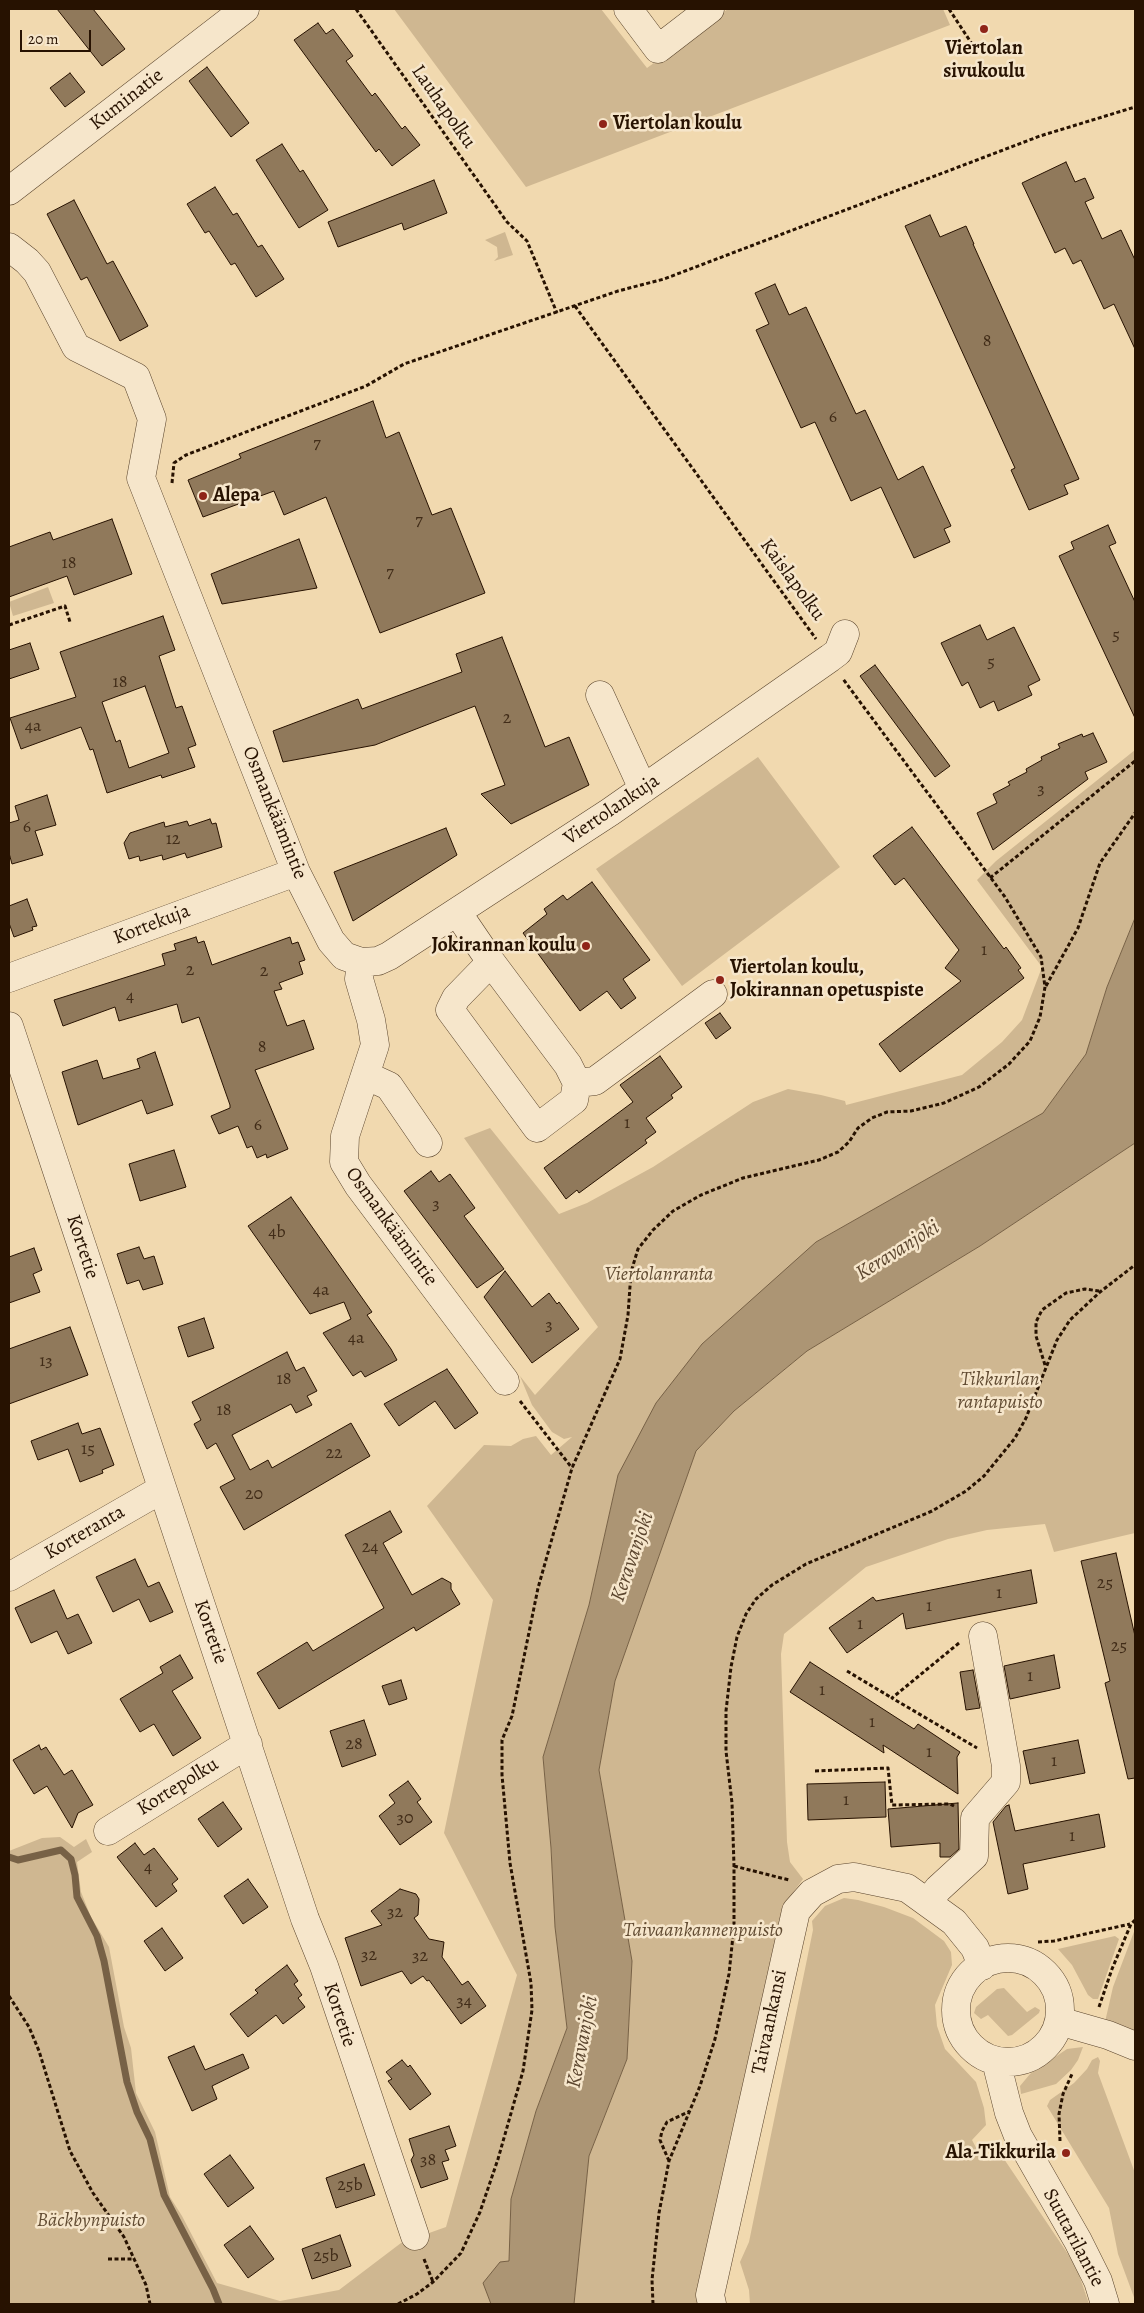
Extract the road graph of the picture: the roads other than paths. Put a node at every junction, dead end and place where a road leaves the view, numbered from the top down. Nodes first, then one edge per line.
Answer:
1 (245, 9) edge
2 (628, 9) edge
3 (710, 9) edge
4 (9, 191) edge
5 (9, 247) edge
6 (845, 634) dead end
7 (600, 695) dead end
8 (644, 789) junction
9 (296, 872) junction
10 (457, 912) junction
11 (361, 962) junction
12 (491, 962) junction
13 (9, 978) edge
14 (713, 994) dead end
15 (9, 1026) edge
16 (366, 1075) junction
17 (577, 1083) junction
18 (428, 1142) dead end
19 (505, 1380) road end
20 (162, 1489) junction
21 (9, 1577) edge
22 (983, 1636) road end
23 (248, 1744) junction
24 (108, 1831) dead end
25 (928, 1902) junction
26 (982, 1966) junction
27 (1059, 2021) junction
28 (1135, 2046) edge
29 (996, 2061) junction
30 (415, 2236) dead end
31 (712, 2304) edge
32 (1106, 2304) edge

1 - 4 street, Kuminatie
2 - 3 street
5 - 9 street, Osmankäämintie
6 - 8 street, Viertolankuja
7 - 8 street
8 - 10 street, Viertolankuja
9 - 11 street, Osmankäämintie
9 - 13 street, Kortekuja
10 - 11 street, Viertolankuja
10 - 12 street
11 - 16 street, Osmankäämintie
12 - 17 street
12 - 17 street
14 - 17 street
15 - 20 street, Kortetie
16 - 18 street
16 - 19 street, Osmankäämintie
20 - 21 street, Korteranta
20 - 23 street, Kortetie
22 - 25 street
23 - 24 street, Kortepolku
23 - 30 street, Kortetie
25 - 26 street, Taivaankansi
25 - 31 street, Taivaankansi
26 - 27 street
26 - 29 street
27 - 28 street
27 - 29 street
29 - 32 street, Suutarilantie

